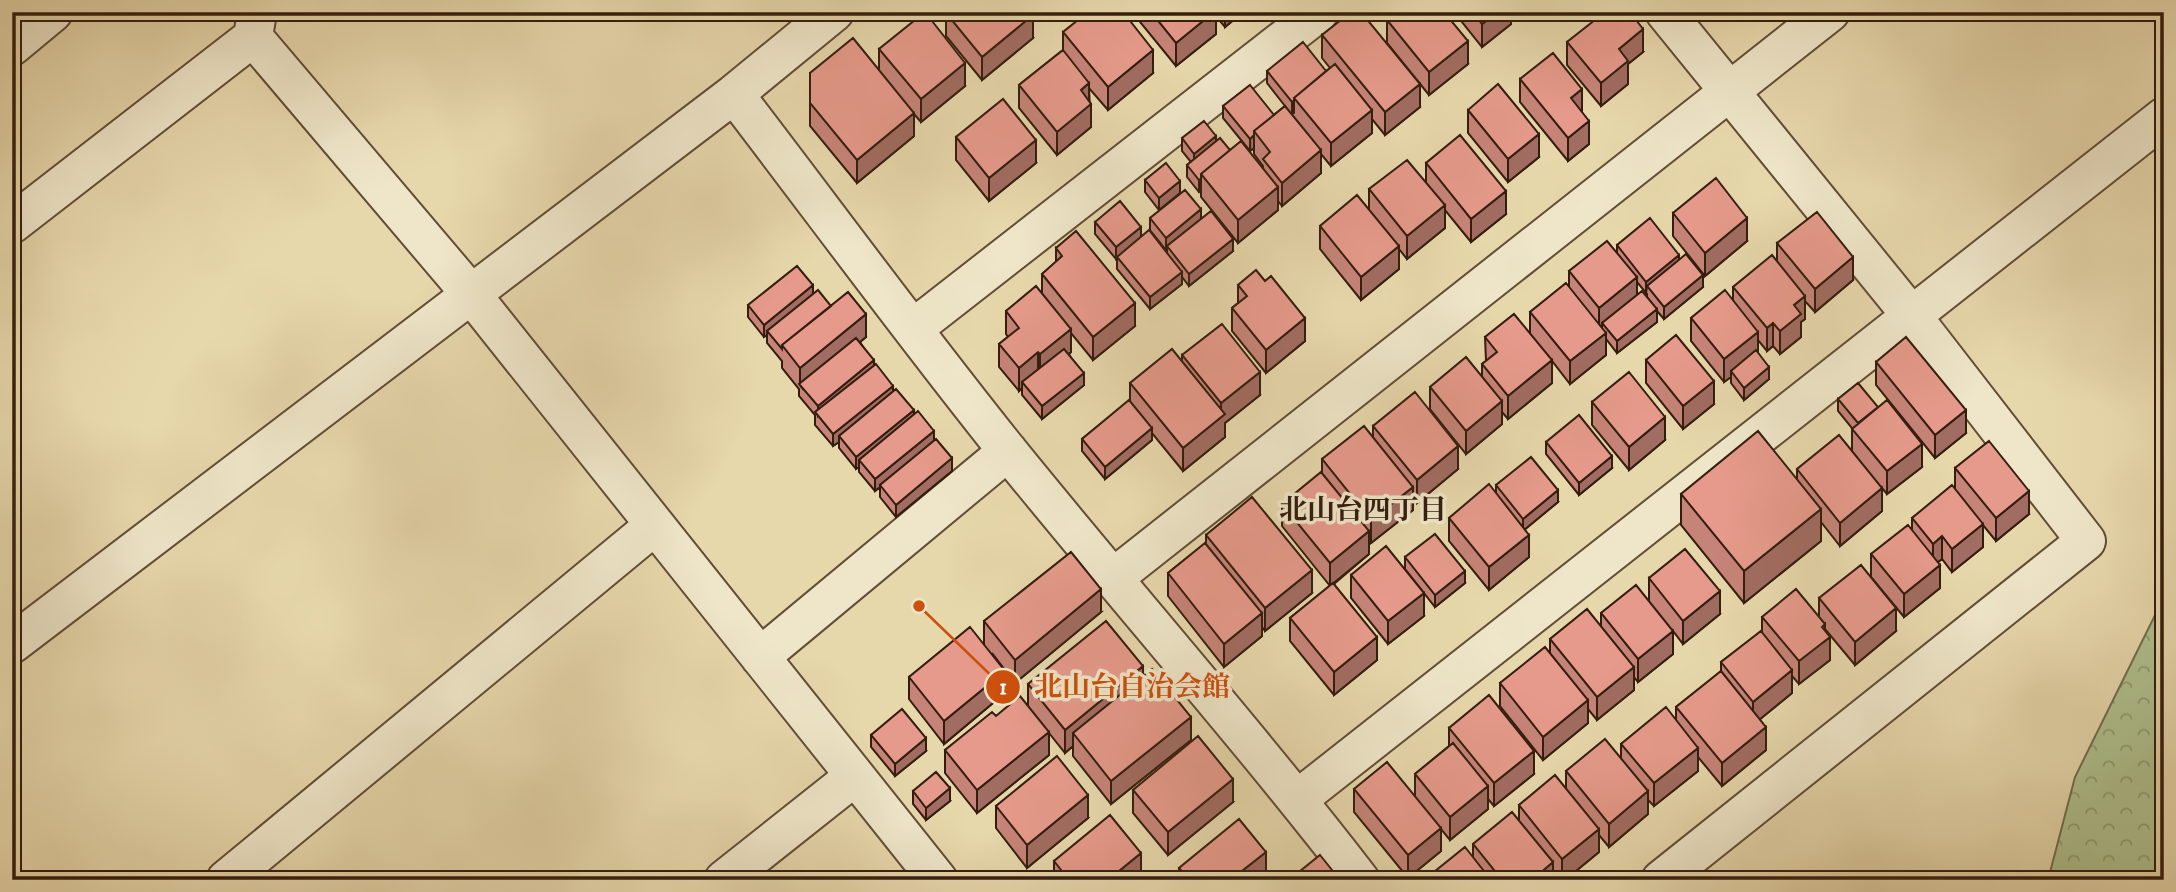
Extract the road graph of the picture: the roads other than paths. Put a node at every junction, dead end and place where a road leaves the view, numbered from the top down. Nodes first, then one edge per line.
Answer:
1 (53, 12) edge
2 (834, 12) edge
3 (1319, 12) edge
4 (1665, 12) edge
5 (1830, 12) edge
6 (255, 24) edge
7 (12, 47) edge
8 (1729, 93) junction
9 (734, 94) junction
10 (2164, 117) edge
11 (12, 224) edge
12 (471, 294) junction
13 (1911, 315) junction
14 (914, 328) junction
15 (1008, 451) junction
16 (654, 526) junction
17 (1112, 579) junction
18 (12, 644) edge
19 (760, 657) junction
20 (855, 776) junction
21 (1298, 799) junction
22 (226, 880) edge
23 (724, 880) edge
24 (938, 880) edge
25 (1360, 880) edge
26 (1661, 880) edge

1 - 7 street
2 - 9 street
3 - 14 street
4 - 8 street
5 - 8 street
6 - 11 street
6 - 12 street
8 - 13 street
8 - 17 street
9 - 12 street
9 - 14 street
10 - 13 street
12 - 16 street
12 - 18 street
13 - 21 street
13 - 26 street
14 - 15 street
15 - 17 street
15 - 19 street
16 - 19 street
16 - 22 street
17 - 21 street
19 - 20 street
20 - 23 street
20 - 24 street
21 - 25 street

